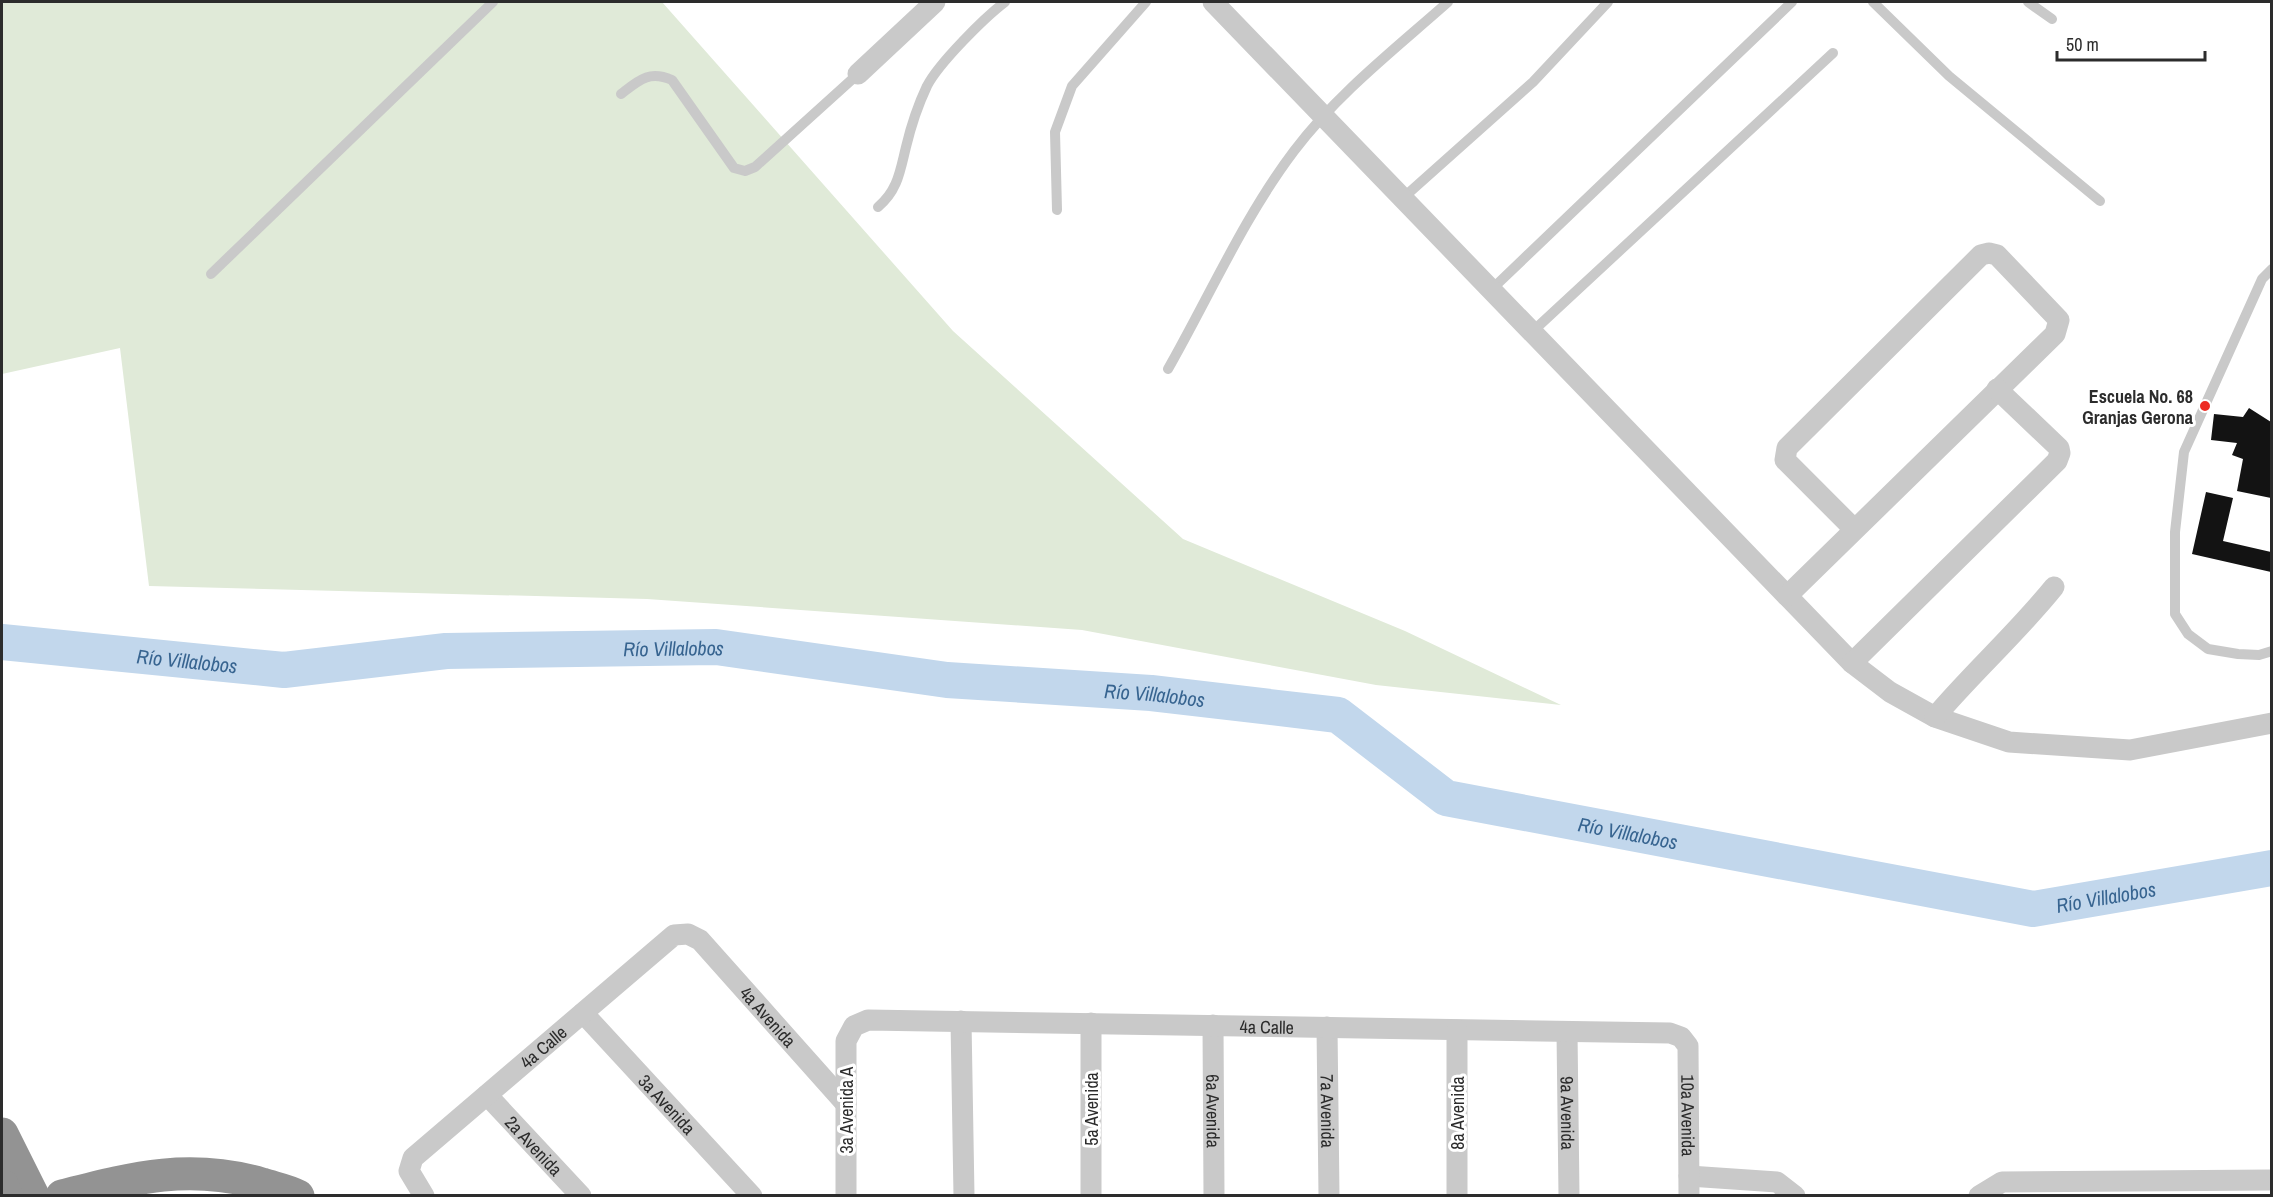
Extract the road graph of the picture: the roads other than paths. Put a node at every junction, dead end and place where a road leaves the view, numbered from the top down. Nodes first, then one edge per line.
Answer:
1 (493, 2) edge
2 (935, 2) edge
3 (1005, 2) edge
4 (1146, 2) edge
5 (1448, 2) edge
6 (1608, 2) edge
7 (1792, 2) edge
8 (1873, 2) edge
9 (2028, 2) edge
10 (1218, 3) edge
11 (991, 6) edge
12 (2052, 19) dead end
13 (1833, 53) dead end
14 (858, 74) joint
15 (621, 94) dead end
16 (1324, 116) junction
17 (1403, 198) junction
18 (2100, 201) dead end
19 (878, 207) dead end
20 (1057, 210) dead end
21 (2271, 269) edge
22 (211, 274) dead end
23 (1491, 290) junction
24 (1532, 332) junction
25 (1168, 369) dead end
26 (1997, 388) junction
27 (1854, 529) junction
28 (2054, 588) dead end
29 (1786, 596) junction
30 (2271, 651) edge
31 (1852, 663) junction
32 (1935, 717) junction
33 (2271, 723) edge
34 (688, 933) joint
35 (583, 1013) junction
36 (961, 1021) junction
37 (1091, 1023) junction
38 (1213, 1025) junction
39 (854, 1026) joint
40 (1327, 1027) junction
41 (1457, 1030) junction
42 (1567, 1032) junction
43 (1681, 1037) joint
44 (487, 1095) junction
45 (846, 1104) junction
46 (2, 1134) edge
47 (10, 1175) edge
48 (2271, 1180) edge
49 (1689, 1186) edge
50 (2183, 1188) edge
51 (7, 1196) edge
52 (33, 1196) edge
53 (62, 1196) edge
54 (298, 1196) edge
55 (424, 1196) edge
56 (581, 1196) edge
57 (752, 1196) edge
58 (846, 1196) edge
59 (963, 1196) edge
60 (1091, 1196) edge
61 (1214, 1196) edge
62 (1329, 1196) edge
63 (1457, 1196) edge
64 (1569, 1196) edge
65 (1795, 1196) edge
66 (1979, 1196) edge

1 - 22 lane
2 - 14 street
3 - 11 lane
4 - 20 lane
5 - 16 lane
6 - 17 lane
7 - 23 lane
8 - 18 lane
9 - 12 lane
10 - 16 street
11 - 19 lane
13 - 24 lane
14 - 15 lane
16 - 17 street
16 - 25 lane
17 - 23 street
21 - 30 lane
23 - 24 street
24 - 29 street
26 - 27 street
26 - 27 street
26 - 31 street
27 - 29 street
28 - 32 street
29 - 31 street
31 - 32 street
32 - 33 street
34 - 35 street, 4a Calle
34 - 45 street, 4a Avenida
35 - 44 street, 4a Calle
35 - 57 street, 3a Avenida
36 - 37 street, 4a Calle
36 - 39 street, 4a Calle
36 - 59 street
37 - 38 street, 4a Calle
37 - 60 street, 5a Avenida
38 - 40 street, 4a Calle
38 - 61 street, 6a Avenida
39 - 45 street, 3a Avenida A
40 - 41 street, 4a Calle
40 - 62 street, 7a Avenida
41 - 42 street, 4a Calle
41 - 63 street, 8a Avenida
42 - 43 street, 4a Calle
42 - 64 street, 9a Avenida
43 - 49 street, 10a Avenida
44 - 55 street, 4a Calle
44 - 56 street, 2a Avenida
45 - 58 street, 3a Avenida A
46 - 47 highway
47 - 51 highway
47 - 52 highway
48 - 50 street
49 - 65 street
50 - 66 street
53 - 54 highway

